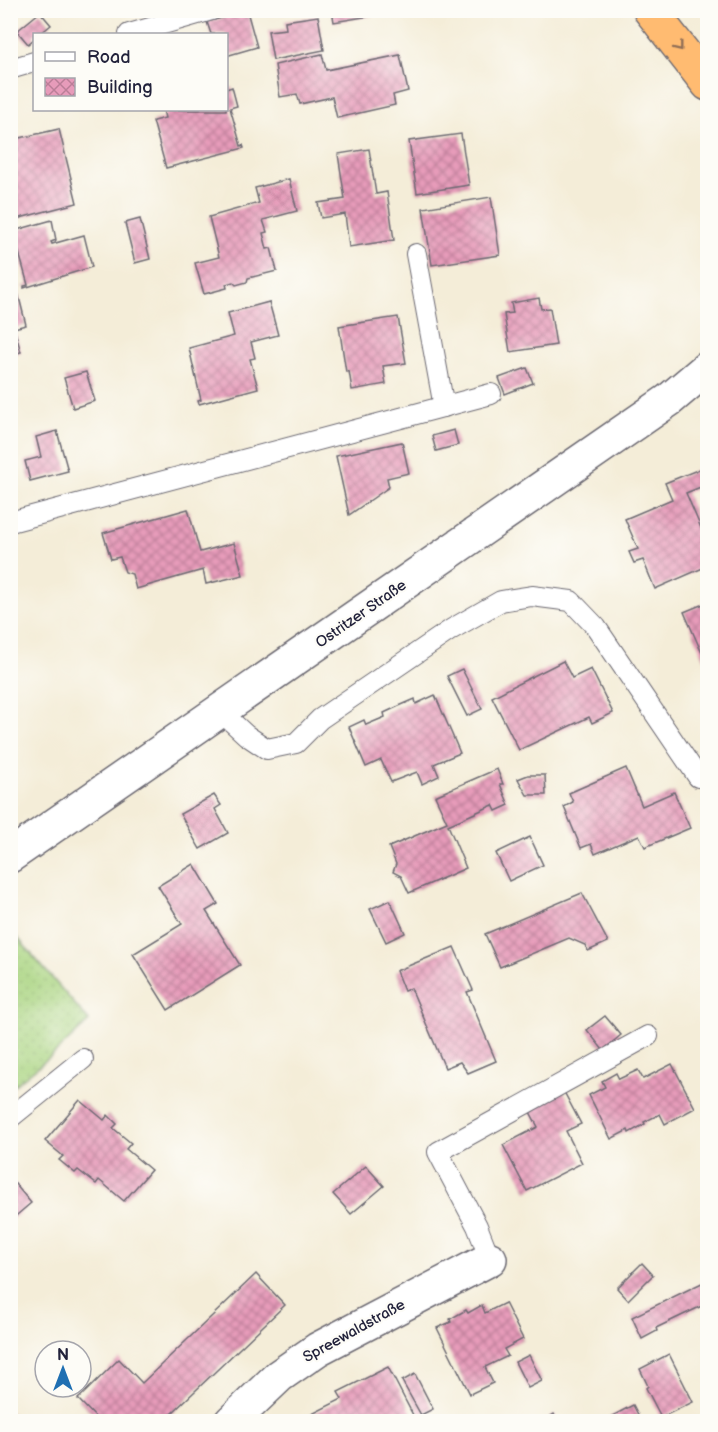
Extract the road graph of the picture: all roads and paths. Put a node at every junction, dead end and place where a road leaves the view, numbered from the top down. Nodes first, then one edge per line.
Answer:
1 (212, 10) edge
2 (650, 10) edge
3 (132, 33) edge
4 (33, 62) edge
5 (10, 69) edge
6 (708, 84) edge
7 (416, 254) dead end
8 (708, 367) edge
9 (492, 394) dead end
10 (444, 407) junction
11 (10, 522) edge
12 (220, 711) junction
13 (698, 777) dead end
14 (10, 856) edge
15 (648, 1036) dead end
16 (83, 1059) dead end
17 (10, 1118) edge
18 (490, 1259) joint
19 (231, 1422) edge

1 - 3 lane
2 -> 6 highway
4 - 5 lane
7 - 10 lane
8 - 12 street, Ostritzer Straße
9 - 10 lane
10 - 11 lane
12 - 13 lane
12 - 14 street, Ostritzer Straße
15 - 18 lane
16 - 17 lane
18 - 19 street, Spreewaldstraße

